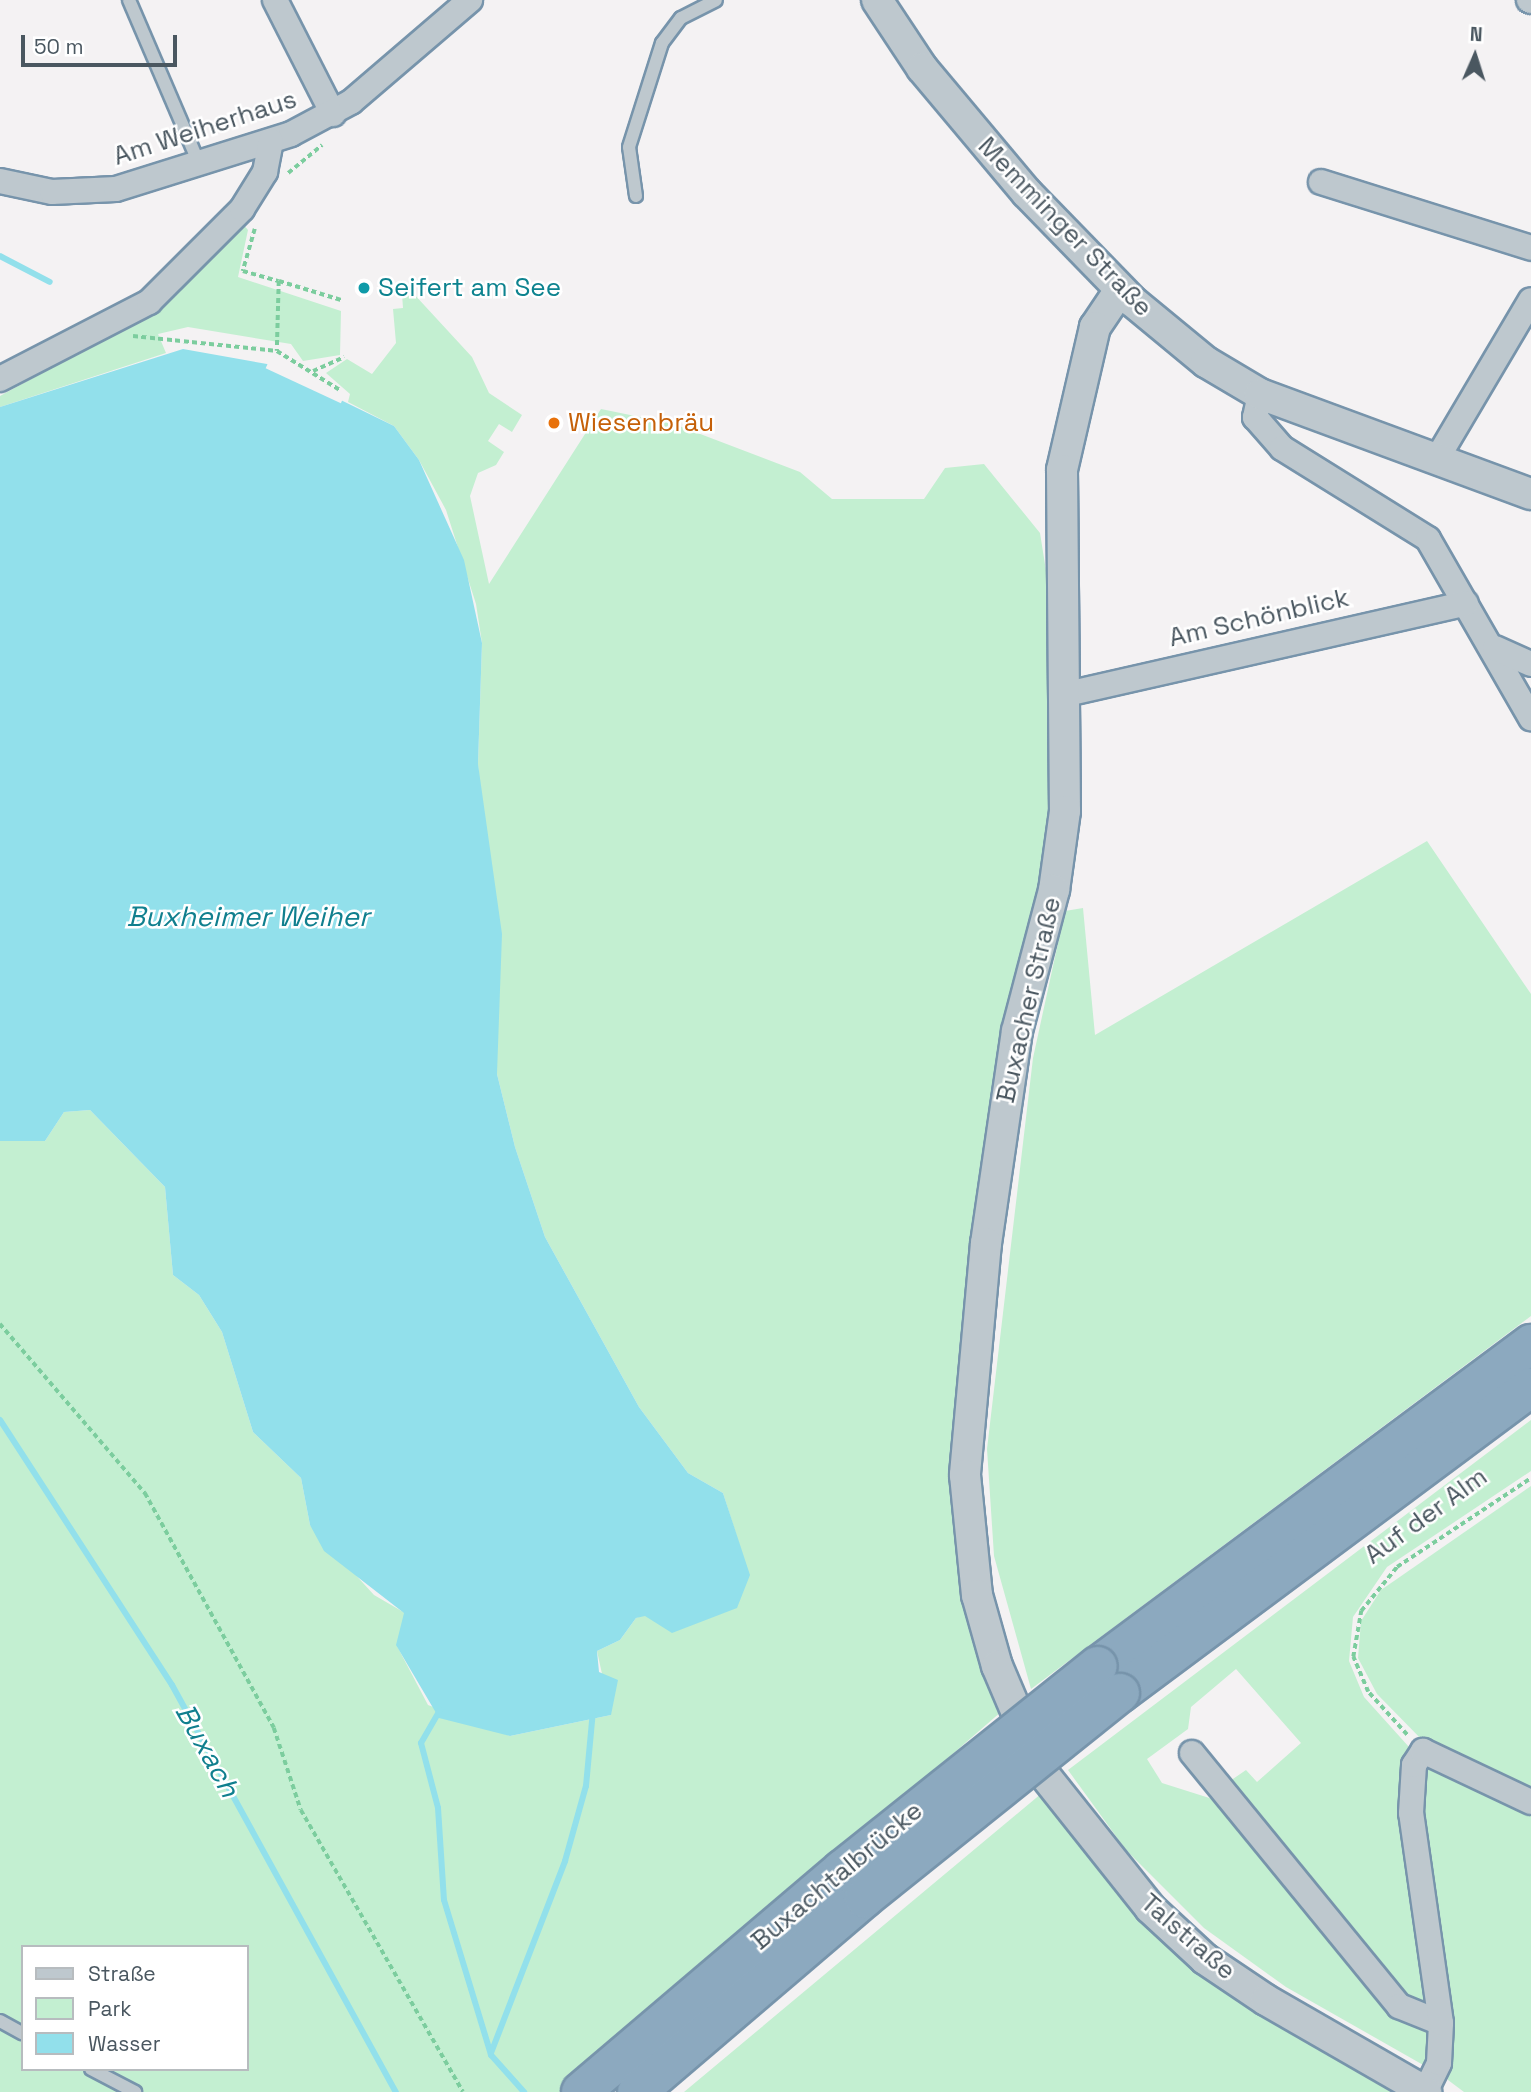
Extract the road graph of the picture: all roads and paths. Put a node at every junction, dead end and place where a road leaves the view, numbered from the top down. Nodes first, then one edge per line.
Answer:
1 (129, 0) edge
2 (275, 0) edge
3 (470, 0) edge
4 (716, 0) edge
5 (877, 0) edge
6 (333, 114) junction
7 (271, 142) junction
8 (200, 166) junction
9 (0, 181) edge
10 (1321, 182) dead end
11 (636, 196) dead end
12 (257, 223) dead end
13 (1531, 248) edge
14 (279, 281) junction
15 (1120, 290) junction
16 (341, 300) dead end
17 (1531, 300) edge
18 (113, 324) junction
19 (277, 351) junction
20 (344, 357) dead end
21 (313, 371) junction
22 (0, 379) edge
23 (340, 390) dead end
24 (1260, 394) junction
25 (1438, 457) junction
26 (1531, 494) edge
27 (1466, 603) junction
28 (1495, 648) junction
29 (1531, 664) edge
30 (1066, 694) junction
31 (1531, 718) edge
32 (0, 1324) edge
33 (1531, 1344) edge
34 (1531, 1387) edge
35 (1531, 1478) edge
36 (1109, 1680) junction
37 (1017, 1713) joint
38 (1423, 1751) junction
39 (1192, 1753) dead end
40 (1531, 1802) edge
41 (0, 2021) edge
42 (1441, 2023) junction
43 (21, 2033) edge
44 (95, 2071) edge
45 (135, 2092) edge
46 (463, 2092) edge
47 (581, 2092) edge
48 (637, 2092) edge
49 (1426, 2092) edge

1 - 8 lane
2 - 6 street
3 - 6 street, Am Weiherhaus
4 - 11 lane
5 - 15 street, Memminger Straße
6 - 7 street, Am Weiherhaus
7 - 8 street, Am Weiherhaus
7 - 18 street
8 - 9 street, Am Weiherhaus
10 - 13 street
12 - 14 path
14 - 16 path
14 - 19 path
15 - 24 street, Memminger Straße
15 - 30 street, Buxacher Straße
17 - 25 street
18 - 19 path
18 - 22 street
19 - 21 path
20 - 21 path
21 - 23 path
24 - 25 street, Memminger Straße
24 - 27 street
25 - 26 street, Memminger Straße
27 - 28 street
27 - 30 street, Am Schönblick
28 - 29 street
28 - 31 street
30 - 37 street, Buxacher Straße
32 - 46 path
33 - 36 highway
34 - 36 highway
35 - 38 path, Auf der Alm
36 - 47 highway, Buxachtalbrücke, bridge
36 - 48 highway, Buxachtalbrücke, bridge
37 - 49 street, Talstraße
38 - 40 street
38 - 42 street
39 - 42 street
41 - 43 lane
42 - 49 street
44 - 45 lane

